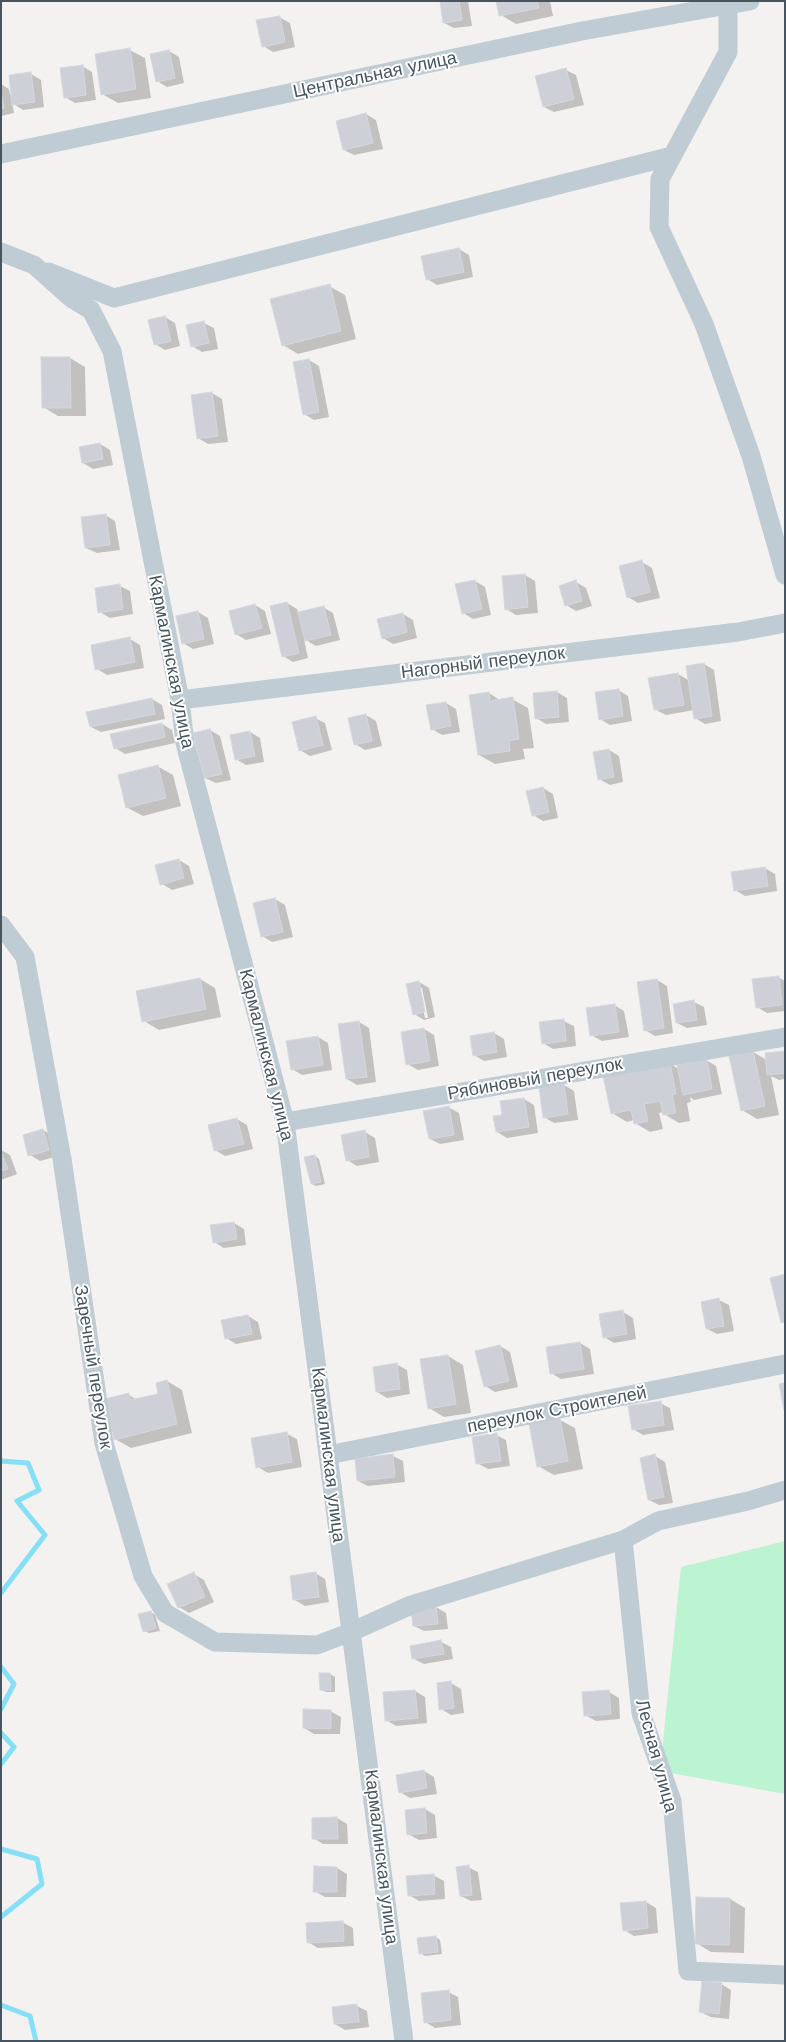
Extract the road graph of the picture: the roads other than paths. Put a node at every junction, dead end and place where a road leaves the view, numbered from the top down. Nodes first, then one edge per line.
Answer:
1 (750, 1) edge
2 (728, 5) junction
3 (1, 154) edge
4 (672, 156) junction
5 (1, 252) edge
6 (34, 265) junction
7 (785, 575) edge
8 (785, 624) edge
9 (180, 700) junction
10 (1, 925) edge
11 (785, 1038) edge
12 (285, 1122) junction
13 (785, 1364) edge
14 (328, 1455) junction
15 (785, 1490) edge
16 (623, 1540) junction
17 (352, 1632) junction
18 (785, 1975) edge
19 (404, 2041) edge

1 - 2 street, Центральная улица
2 - 3 street, Центральная улица
2 - 4 street
4 - 6 street
4 - 7 street
5 - 6 street, Кармалинская улица
6 - 9 street, Кармалинская улица
8 - 9 street, Нагорный переулок
9 - 12 street, Кармалинская улица
10 - 17 street, Заречный переулок
11 - 12 street, Рябиновый переулок
12 - 14 street, Кармалинская улица
13 - 14 street, переулок Строителей
14 - 17 street, Кармалинская улица
15 - 16 street, Заречный переулок
16 - 17 street, Заречный переулок
16 - 18 street, Лесная улица
17 - 19 street, Кармалинская улица

